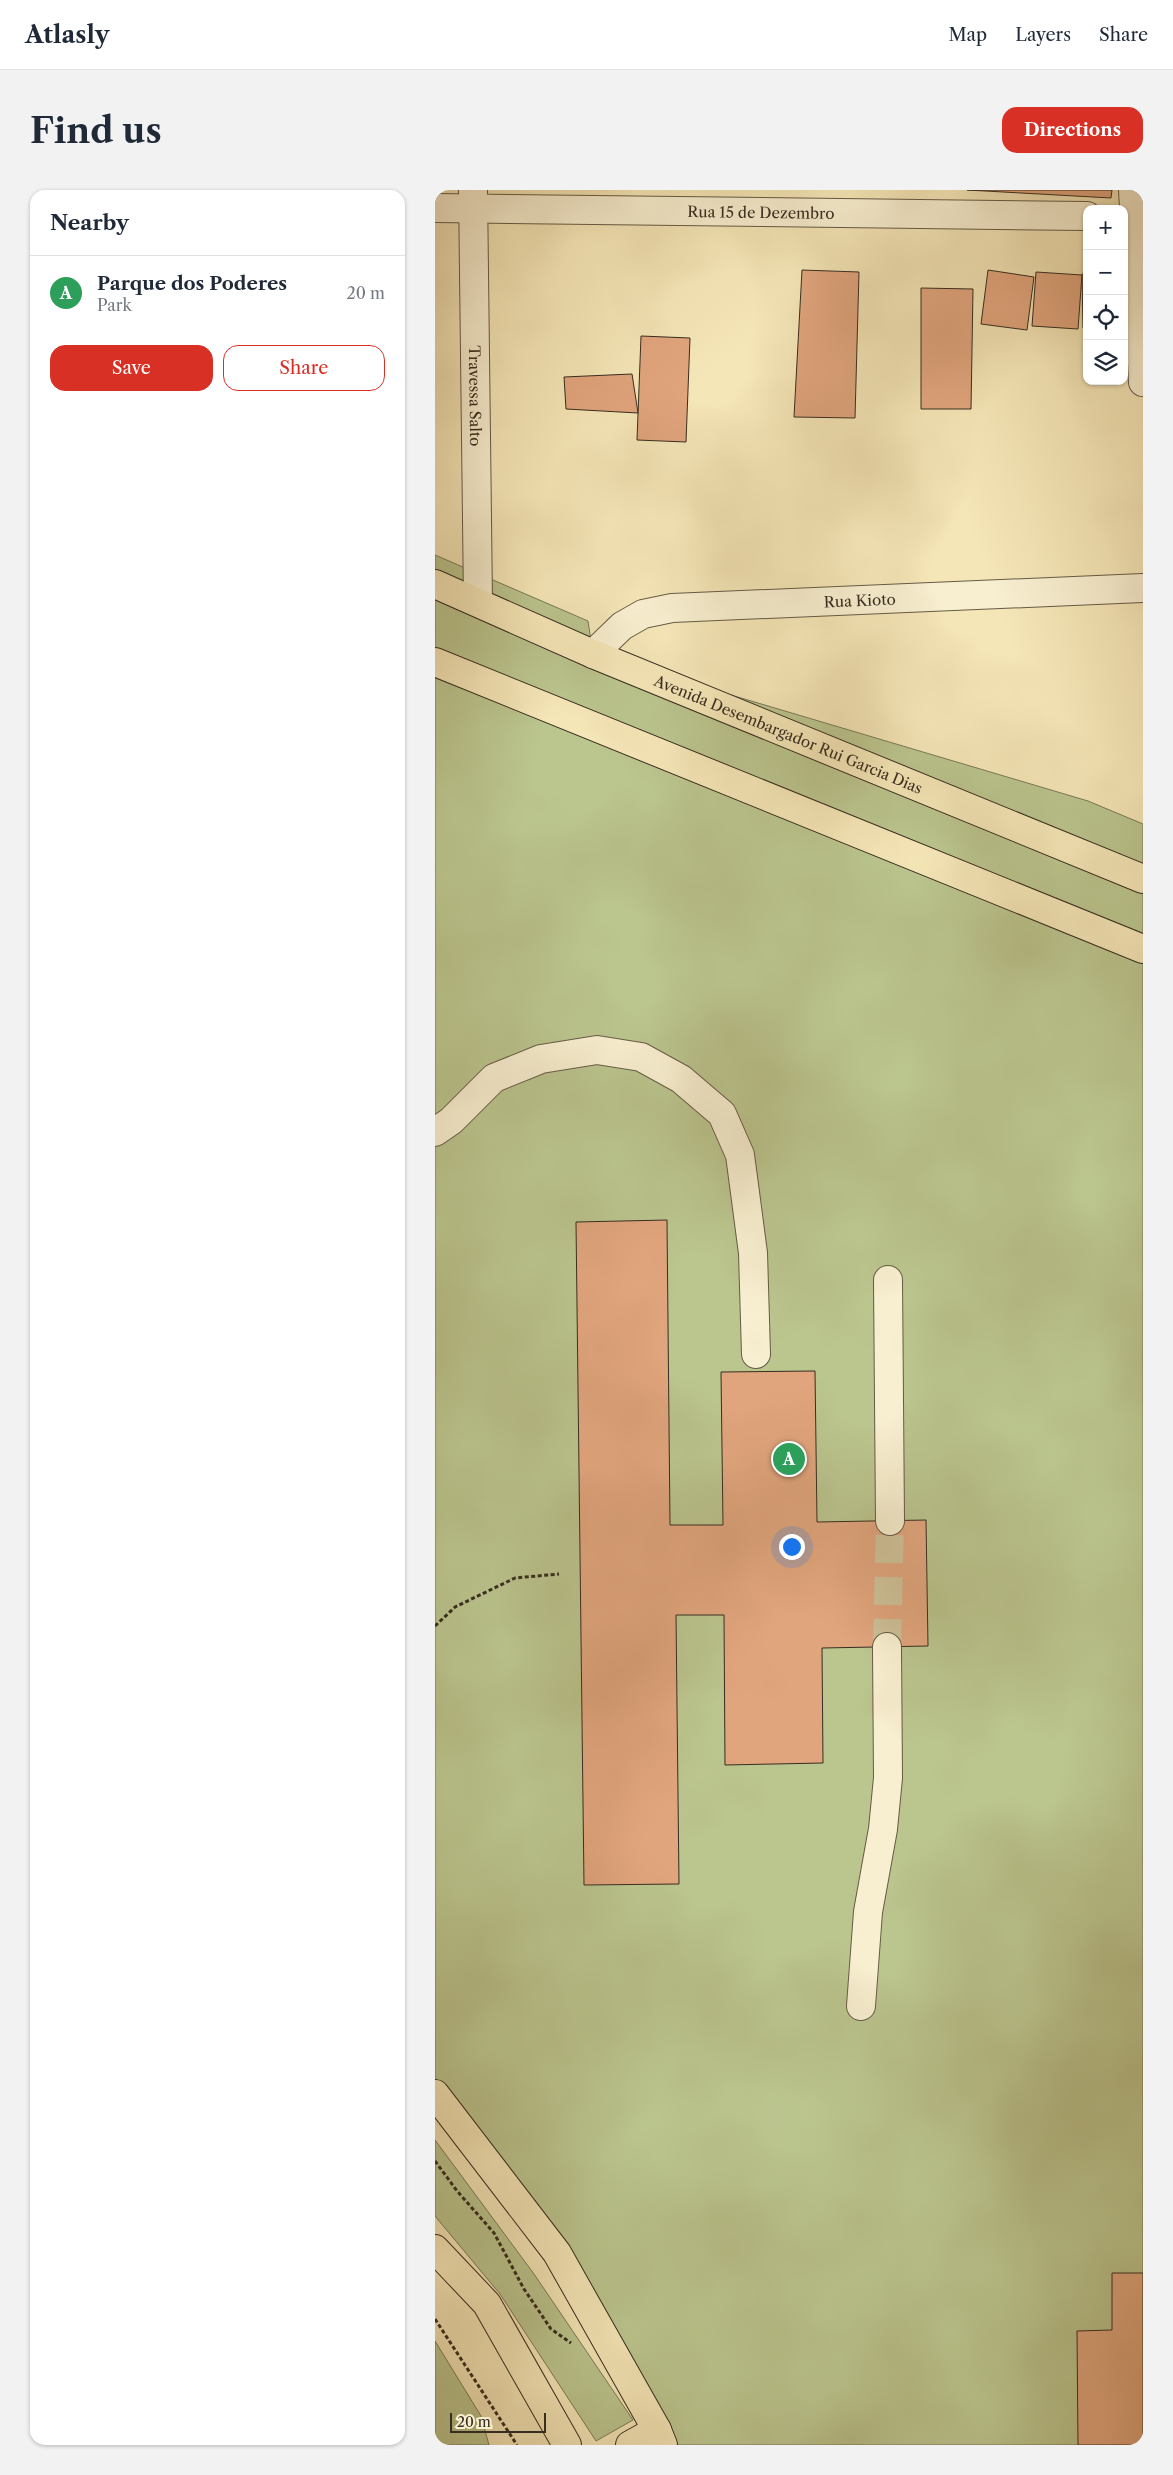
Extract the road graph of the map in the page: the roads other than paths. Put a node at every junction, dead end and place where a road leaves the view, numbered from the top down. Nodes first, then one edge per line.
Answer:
1 (472, 199) edge
2 (435, 208) edge
3 (1134, 210) edge
4 (1083, 216) edge
5 (1143, 382) edge
6 (435, 584) edge
7 (1143, 588) edge
8 (478, 602) junction
9 (593, 654) junction
10 (435, 662) edge
11 (1143, 879) edge
12 (1143, 949) edge
13 (435, 1132) edge
14 (887, 1280) dead end
15 (756, 1354) dead end
16 (890, 1521) tunnel mouth
17 (887, 1648) tunnel mouth
18 (861, 2006) dead end
19 (435, 2094) edge
20 (435, 2249) edge
21 (660, 2437) edge
22 (567, 2445) edge
23 (630, 2445) edge

1 - 2 street, Rua 15 de Dezembro
1 - 4 street, Rua 15 de Dezembro
1 - 8 street, Travessa Salto
3 - 5 street
6 - 8 main road, Avenida Desembargador Rui Garcia Dias
7 - 9 street, Rua Kioto
8 - 9 main road, Avenida Desembargador Rui Garcia Dias
9 - 11 main road, Avenida Desembargador Rui Garcia Dias
10 - 12 main road
13 - 15 street
14 - 16 street
17 - 18 street
19 - 21 main road
20 - 22 main road
21 - 23 main road

